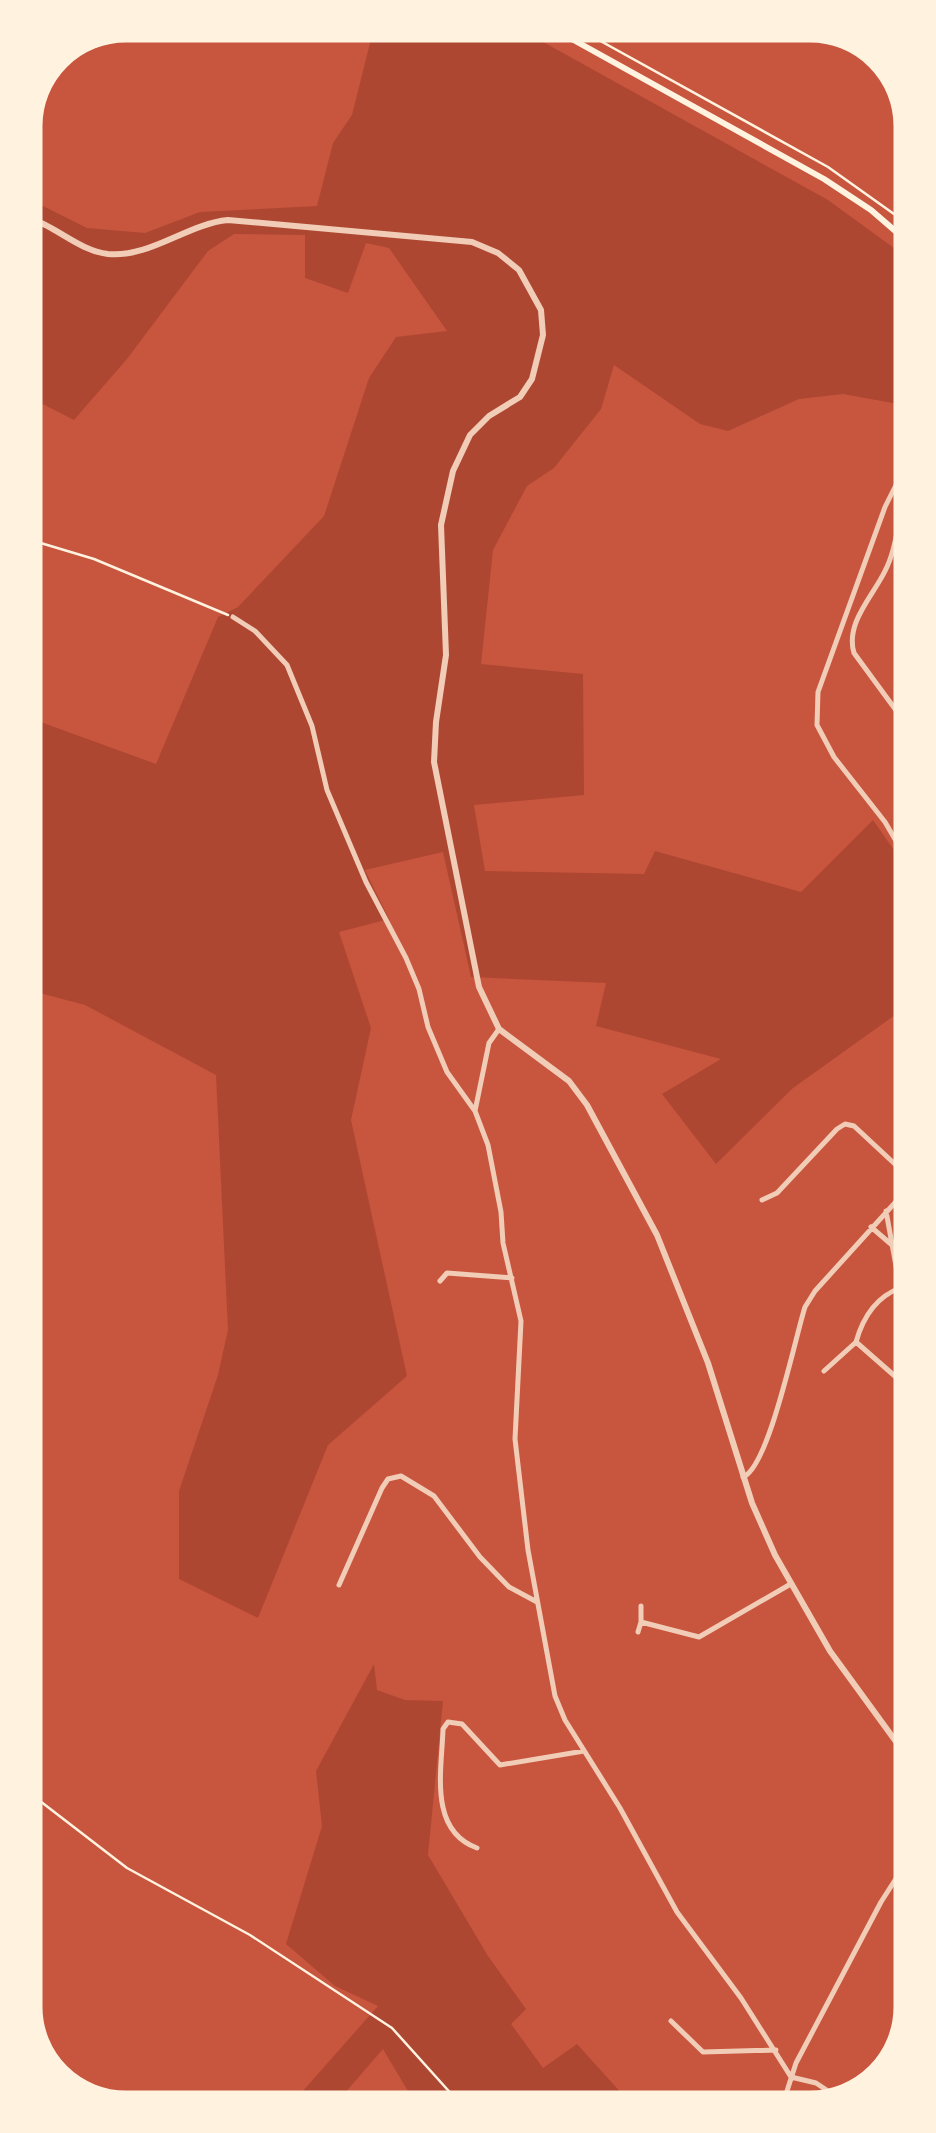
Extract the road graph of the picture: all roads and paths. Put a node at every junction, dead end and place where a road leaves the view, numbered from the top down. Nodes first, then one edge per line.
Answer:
1 (574, 40) edge
2 (599, 40) edge
3 (896, 215) edge
4 (40, 223) edge
5 (896, 231) edge
6 (896, 485) edge
7 (896, 524) edge
8 (40, 543) edge
9 (233, 617) joint
10 (896, 710) edge
11 (896, 840) edge
12 (498, 1029) junction
13 (475, 1111) junction
14 (896, 1167) edge
15 (896, 1199) edge
16 (762, 1200) dead end
17 (886, 1210) junction
18 (871, 1227) junction
19 (892, 1245) junction
20 (896, 1266) edge
21 (512, 1278) junction
22 (440, 1282) dead end
23 (896, 1290) edge
24 (856, 1342) junction
25 (824, 1371) dead end
26 (896, 1377) edge
27 (744, 1477) junction
28 (339, 1585) dead end
29 (789, 1585) junction
30 (538, 1602) junction
31 (641, 1606) dead end
32 (641, 1622) junction
33 (638, 1632) dead end
34 (896, 1743) edge
35 (584, 1751) junction
36 (40, 1800) edge
37 (476, 1848) dead end
38 (896, 1879) edge
39 (670, 2021) dead end
40 (776, 2050) junction
41 (791, 2077) junction
42 (827, 2091) edge
43 (450, 2093) edge
44 (789, 2093) edge

1 - 5 main road
2 - 3 path
4 - 12 street
6 - 11 street
7 - 10 street
8 - 9 path
9 - 13 street
12 - 13 street
12 - 27 street
13 - 21 street
14 - 16 street
15 - 17 street
17 - 18 street
17 - 19 street
18 - 19 street
18 - 27 street
19 - 20 street
21 - 22 street
21 - 30 street
23 - 24 street
24 - 25 street
24 - 26 street
27 - 29 street
28 - 30 street
29 - 32 street
29 - 34 street
30 - 35 street
31 - 32 street
32 - 33 street
35 - 37 street
35 - 40 street
36 - 43 path
38 - 41 street
39 - 40 street
40 - 41 street
41 - 42 street
41 - 44 street

